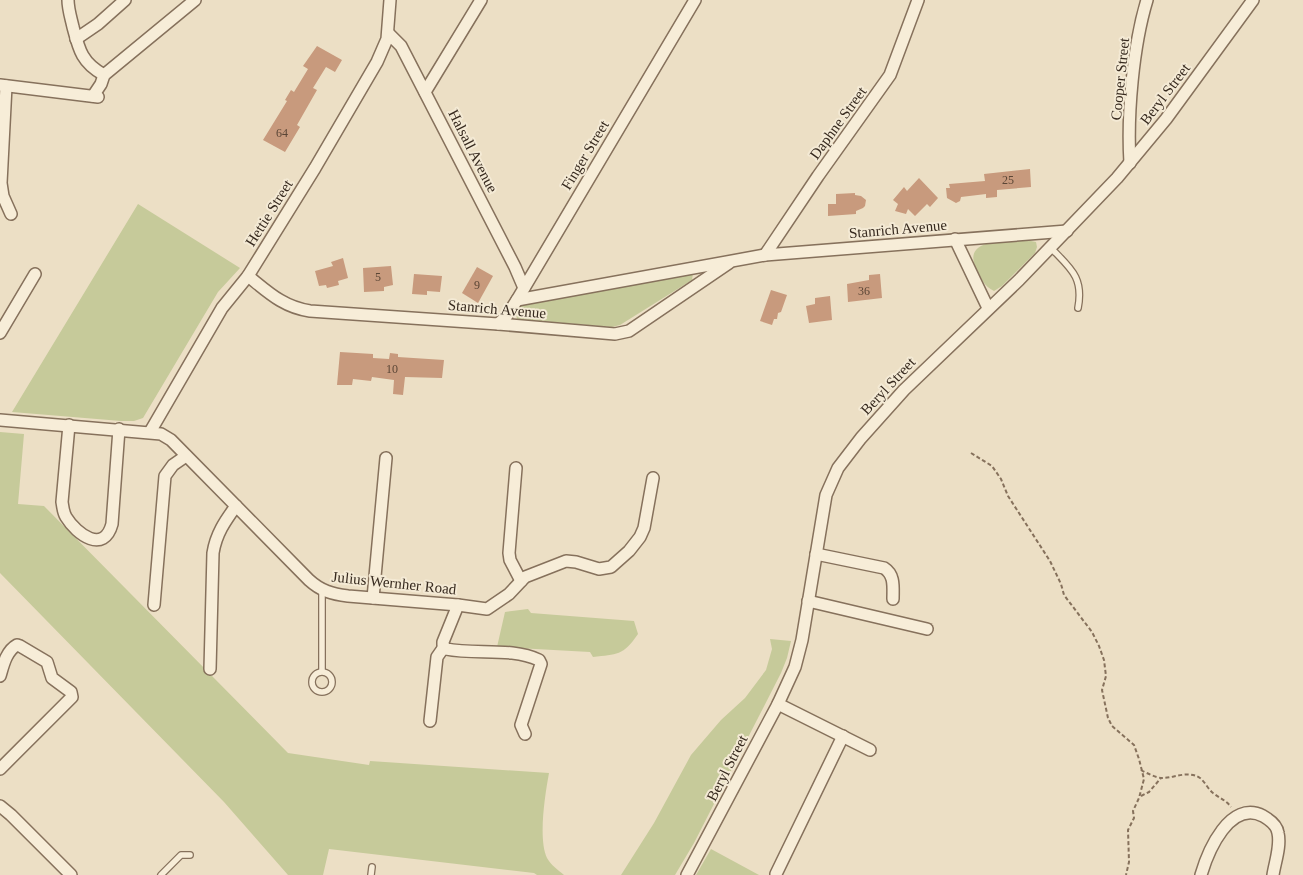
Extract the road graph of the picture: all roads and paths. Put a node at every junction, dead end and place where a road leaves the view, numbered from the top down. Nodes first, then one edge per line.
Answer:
1 (68, 0) edge
2 (125, 0) edge
3 (195, 0) edge
4 (390, 0) edge
5 (481, 0) edge
6 (695, 0) edge
7 (918, 0) edge
8 (1147, 0) edge
9 (1254, 0) edge
10 (388, 32) junction
11 (76, 39) junction
12 (104, 75) junction
13 (3, 86) edge
14 (426, 92) junction
15 (1130, 163) junction
16 (11, 214) dead end
17 (1067, 231) junction
18 (955, 239) junction
19 (1051, 248) junction
20 (765, 255) junction
21 (733, 261) junction
22 (35, 274) dead end
23 (248, 276) junction
24 (524, 288) junction
25 (517, 300) junction
26 (988, 308) junction
27 (1078, 308) dead end
28 (498, 324) junction
29 (0, 333) edge
30 (0, 420) edge
31 (69, 425) junction
32 (118, 429) junction
33 (150, 432) junction
34 (970, 453) dead end
35 (186, 456) junction
36 (386, 458) dead end
37 (516, 468) dead end
38 (653, 478) dead end
39 (236, 506) junction
40 (816, 554) junction
41 (520, 581) junction
42 (322, 590) junction
43 (373, 598) junction
44 (893, 599) dead end
45 (808, 601) junction
46 (154, 605) dead end
47 (458, 605) junction
48 (927, 629) dead end
49 (444, 647) junction
50 (210, 669) dead end
51 (322, 671) dead end
52 (0, 676) edge
53 (778, 704) junction
54 (430, 721) dead end
55 (525, 734) dead end
56 (843, 736) junction
57 (870, 750) dead end
58 (0, 769) edge
59 (1141, 770) junction
60 (1161, 778) junction
61 (1140, 797) junction
62 (1229, 803) dead end
63 (0, 806) edge
64 (190, 855) dead end
65 (372, 867) dead end
66 (776, 874) edge
67 (71, 875) edge
68 (161, 875) edge
69 (371, 875) edge
70 (687, 875) edge
71 (1126, 875) edge
72 (1201, 875) edge
73 (1274, 875) edge

1 - 11 street
2 - 11 street
3 - 12 street
4 - 10 street, Hettie Street
5 - 14 street
6 - 24 street, Finger Street
7 - 20 street, Daphne Street
8 - 15 street, Cooper Street
9 - 15 street, Beryl Street
10 - 14 street, Halsall Avenue
10 - 23 street, Hettie Street
11 - 12 street
12 - 13 street
13 - 16 street
14 - 24 street, Halsall Avenue
15 - 17 street, Beryl Street
17 - 18 street, Stanrich Avenue
17 - 19 street, Beryl Street
18 - 20 street, Stanrich Avenue
18 - 26 street
19 - 26 street, Beryl Street
19 - 27 lane
20 - 21 street, Stanrich Avenue
21 - 25 street, Stanrich Avenue
21 - 28 street, Stanrich Avenue
22 - 29 street
23 - 28 street, Stanrich Avenue
23 - 33 street, Hettie Street
24 - 25 street, Finger Street
25 - 28 street, Finger Street
26 - 40 street, Beryl Street
30 - 31 street, Julius Wernher Road
31 - 32 street, Julius Wernher Road
31 - 32 street
32 - 33 street, Julius Wernher Road
33 - 35 street, Julius Wernher Road
34 - 59 path
35 - 39 street, Julius Wernher Road
35 - 46 street
36 - 43 street
37 - 41 street
38 - 41 street, Julius Wernher Road
39 - 42 street, Julius Wernher Road
39 - 50 street
40 - 44 street
40 - 45 street, Beryl Street
41 - 47 street, Julius Wernher Road
42 - 43 street, Julius Wernher Road
42 - 51 lane
43 - 47 street, Julius Wernher Road
45 - 48 street
45 - 53 street, Beryl Street
47 - 49 street
49 - 54 street
49 - 55 street
52 - 58 street
53 - 56 street
53 - 70 street, Beryl Street
56 - 57 street
56 - 66 street
59 - 60 path
59 - 61 path
60 - 61 path
60 - 62 path
61 - 71 path
63 - 67 street
64 - 68 lane
65 - 69 lane
72 - 73 street

